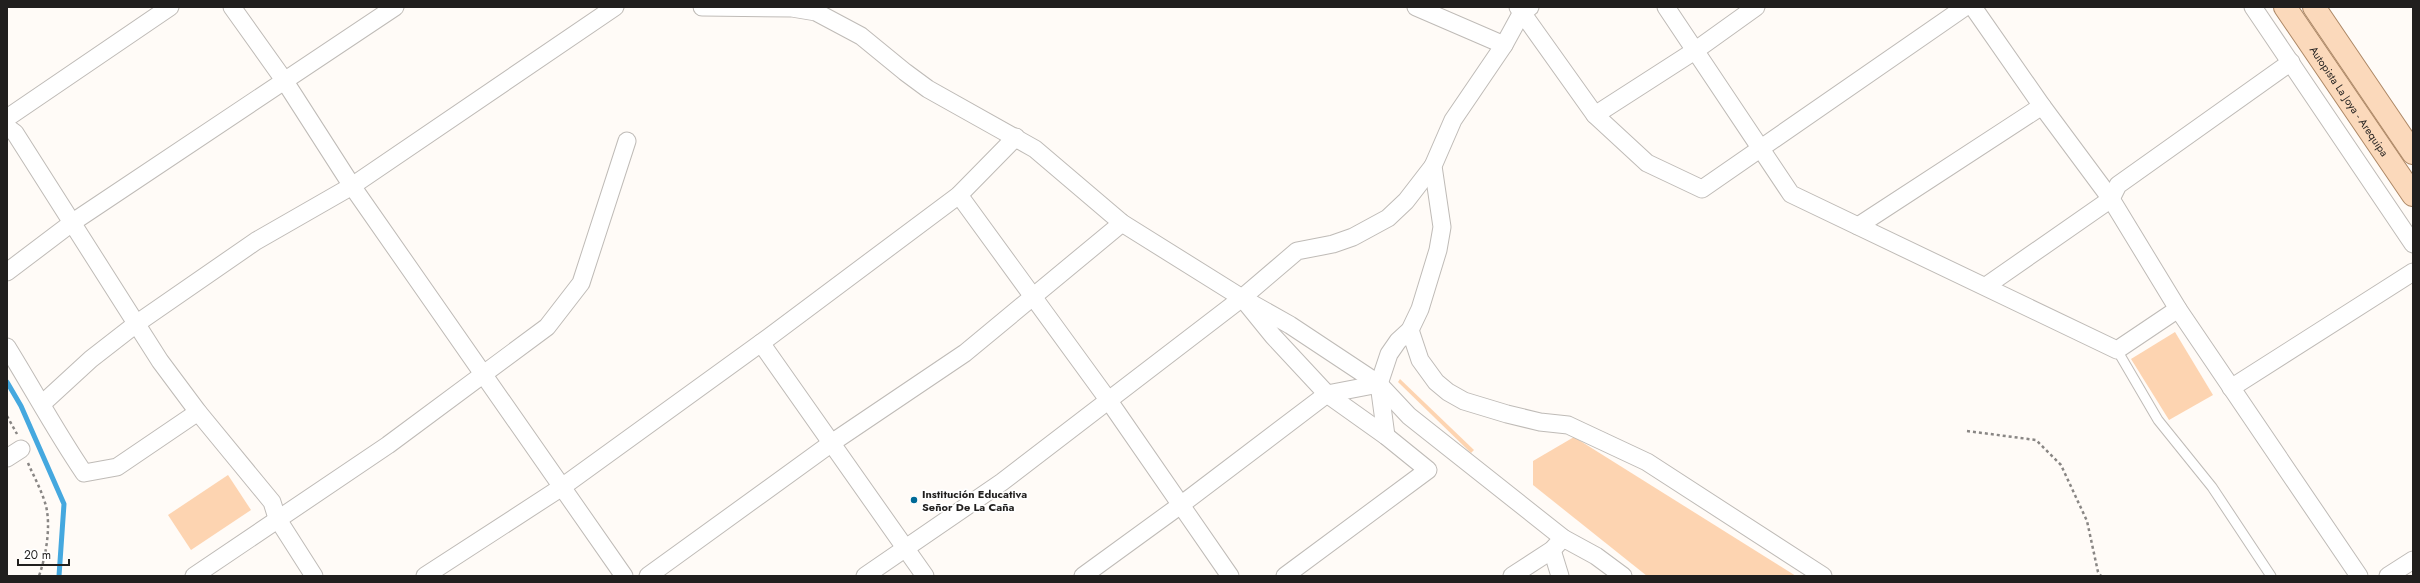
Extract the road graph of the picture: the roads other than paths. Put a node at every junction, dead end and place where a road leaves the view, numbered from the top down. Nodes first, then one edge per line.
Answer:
1 (170, 7) edge
2 (232, 7) edge
3 (395, 7) edge
4 (615, 7) edge
5 (702, 7) edge
6 (1416, 7) edge
7 (1666, 7) edge
8 (1756, 7) edge
9 (1965, 7) edge
10 (1973, 7) edge
11 (2253, 7) edge
12 (2285, 7) edge
13 (2314, 7) edge
14 (1523, 9) edge
15 (1504, 44) junction
16 (1696, 50) junction
17 (2291, 62) junction
18 (284, 80) junction
19 (2042, 106) junction
20 (1595, 115) junction
21 (7, 118) edge
22 (7, 127) edge
23 (1016, 137) junction
24 (627, 141) dead end
25 (1761, 148) junction
26 (2413, 153) edge
27 (1433, 166) junction
28 (352, 186) junction
29 (959, 195) junction
30 (2413, 195) edge
31 (2111, 199) junction
32 (73, 222) junction
33 (1122, 223) junction
34 (1858, 226) junction
35 (2413, 244) edge
36 (7, 272) edge
37 (2413, 272) edge
38 (1986, 286) junction
39 (1034, 296) junction
40 (1242, 298) junction
41 (2178, 309) junction
42 (136, 324) junction
43 (1410, 330) junction
44 (761, 343) junction
45 (7, 347) edge
46 (2117, 350) junction
47 (484, 375) junction
48 (1379, 384) junction
49 (2231, 388) junction
50 (1327, 394) junction
51 (1109, 401) junction
52 (42, 404) junction
53 (198, 412) junction
54 (1386, 436) junction
55 (833, 442) junction
56 (21, 449) road end
57 (7, 458) edge
58 (562, 487) junction
59 (1182, 504) junction
60 (277, 518) junction
61 (1563, 538) junction
62 (906, 549) junction
63 (1552, 550) junction
64 (2413, 560) edge
65 (194, 576) edge
66 (314, 576) edge
67 (425, 576) edge
68 (624, 576) edge
69 (648, 576) edge
70 (865, 576) edge
71 (925, 576) edge
72 (1083, 576) edge
73 (1230, 576) edge
74 (1285, 576) edge
75 (1512, 576) edge
76 (1560, 576) edge
77 (1623, 576) edge
78 (1823, 576) edge
79 (2271, 576) edge
80 (2359, 576) edge
81 (2388, 576) edge

1 - 21 street
2 - 18 street
3 - 18 street
4 - 28 street
5 - 23 street
6 - 15 street
7 - 16 street
8 - 16 street
9 - 25 street
10 - 19 street
11 - 17 street
12 - 30 main road, Autopista La Joya - Arequipa
13 - 26 main road
14 - 15 street
14 - 20 street
15 - 27 street
16 - 20 street
16 - 25 street
17 - 31 street
17 - 35 street
18 - 28 street
18 - 32 street
19 - 31 street
19 - 34 street
20 - 25 street
22 - 32 street
23 - 29 street
23 - 33 street
24 - 47 street
25 - 34 street
27 - 40 street
27 - 43 street
28 - 42 street
28 - 47 street
29 - 39 street
29 - 44 street
31 - 38 street
31 - 41 street
32 - 36 street
32 - 42 street
33 - 39 street
33 - 40 street
34 - 38 street
37 - 49 street
38 - 46 street
39 - 51 street
39 - 55 street
40 - 48 street
40 - 50 street
40 - 51 street
41 - 46 street
41 - 49 street
42 - 52 street
42 - 53 street
43 - 48 street
43 - 78 street
44 - 55 street
44 - 58 street
45 - 52 street
46 - 79 lane
47 - 58 street
47 - 60 street
48 - 50 street
48 - 54 street
48 - 61 street
49 - 80 street
50 - 54 street
50 - 59 street
51 - 59 street
51 - 62 street
52 - 53 street
53 - 60 street
54 - 74 street
55 - 62 street
55 - 69 street
56 - 57 street
58 - 67 street
58 - 68 street
59 - 72 street
59 - 73 street
60 - 65 street
60 - 66 street
61 - 63 street
61 - 77 street
62 - 70 street
62 - 71 street
63 - 75 street
63 - 76 street
64 - 81 street

